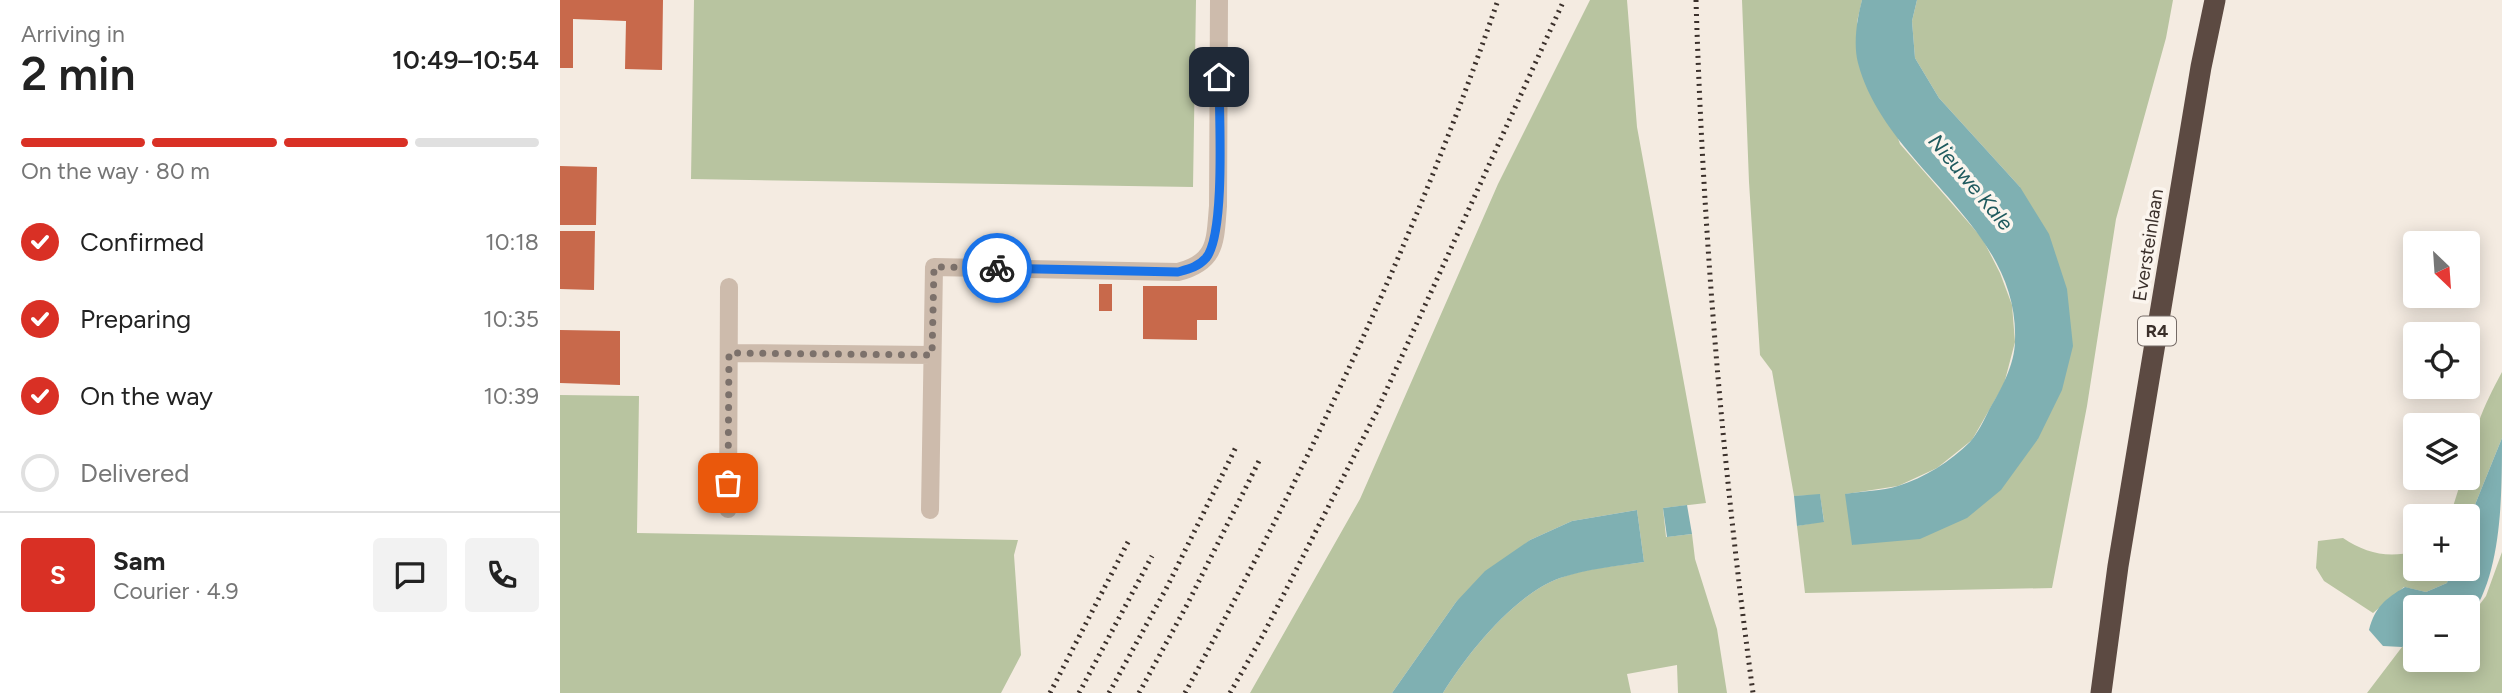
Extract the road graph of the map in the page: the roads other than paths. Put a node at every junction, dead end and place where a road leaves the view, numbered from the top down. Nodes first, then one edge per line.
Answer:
1 (1219, 0) edge
2 (2215, 0) edge
3 (730, 287) dead end
4 (729, 353) junction
5 (932, 355) junction
6 (727, 509) dead end
7 (930, 510) dead end
8 (2104, 663) junction
9 (2101, 693) edge
10 (2111, 693) edge

1 - 5 lane
2 - 8 highway, Eversteinlaan / R4
3 - 4 lane
4 - 5 lane
4 - 6 lane
5 - 7 lane
8 - 9 highway, R4
8 - 10 highway, R4

